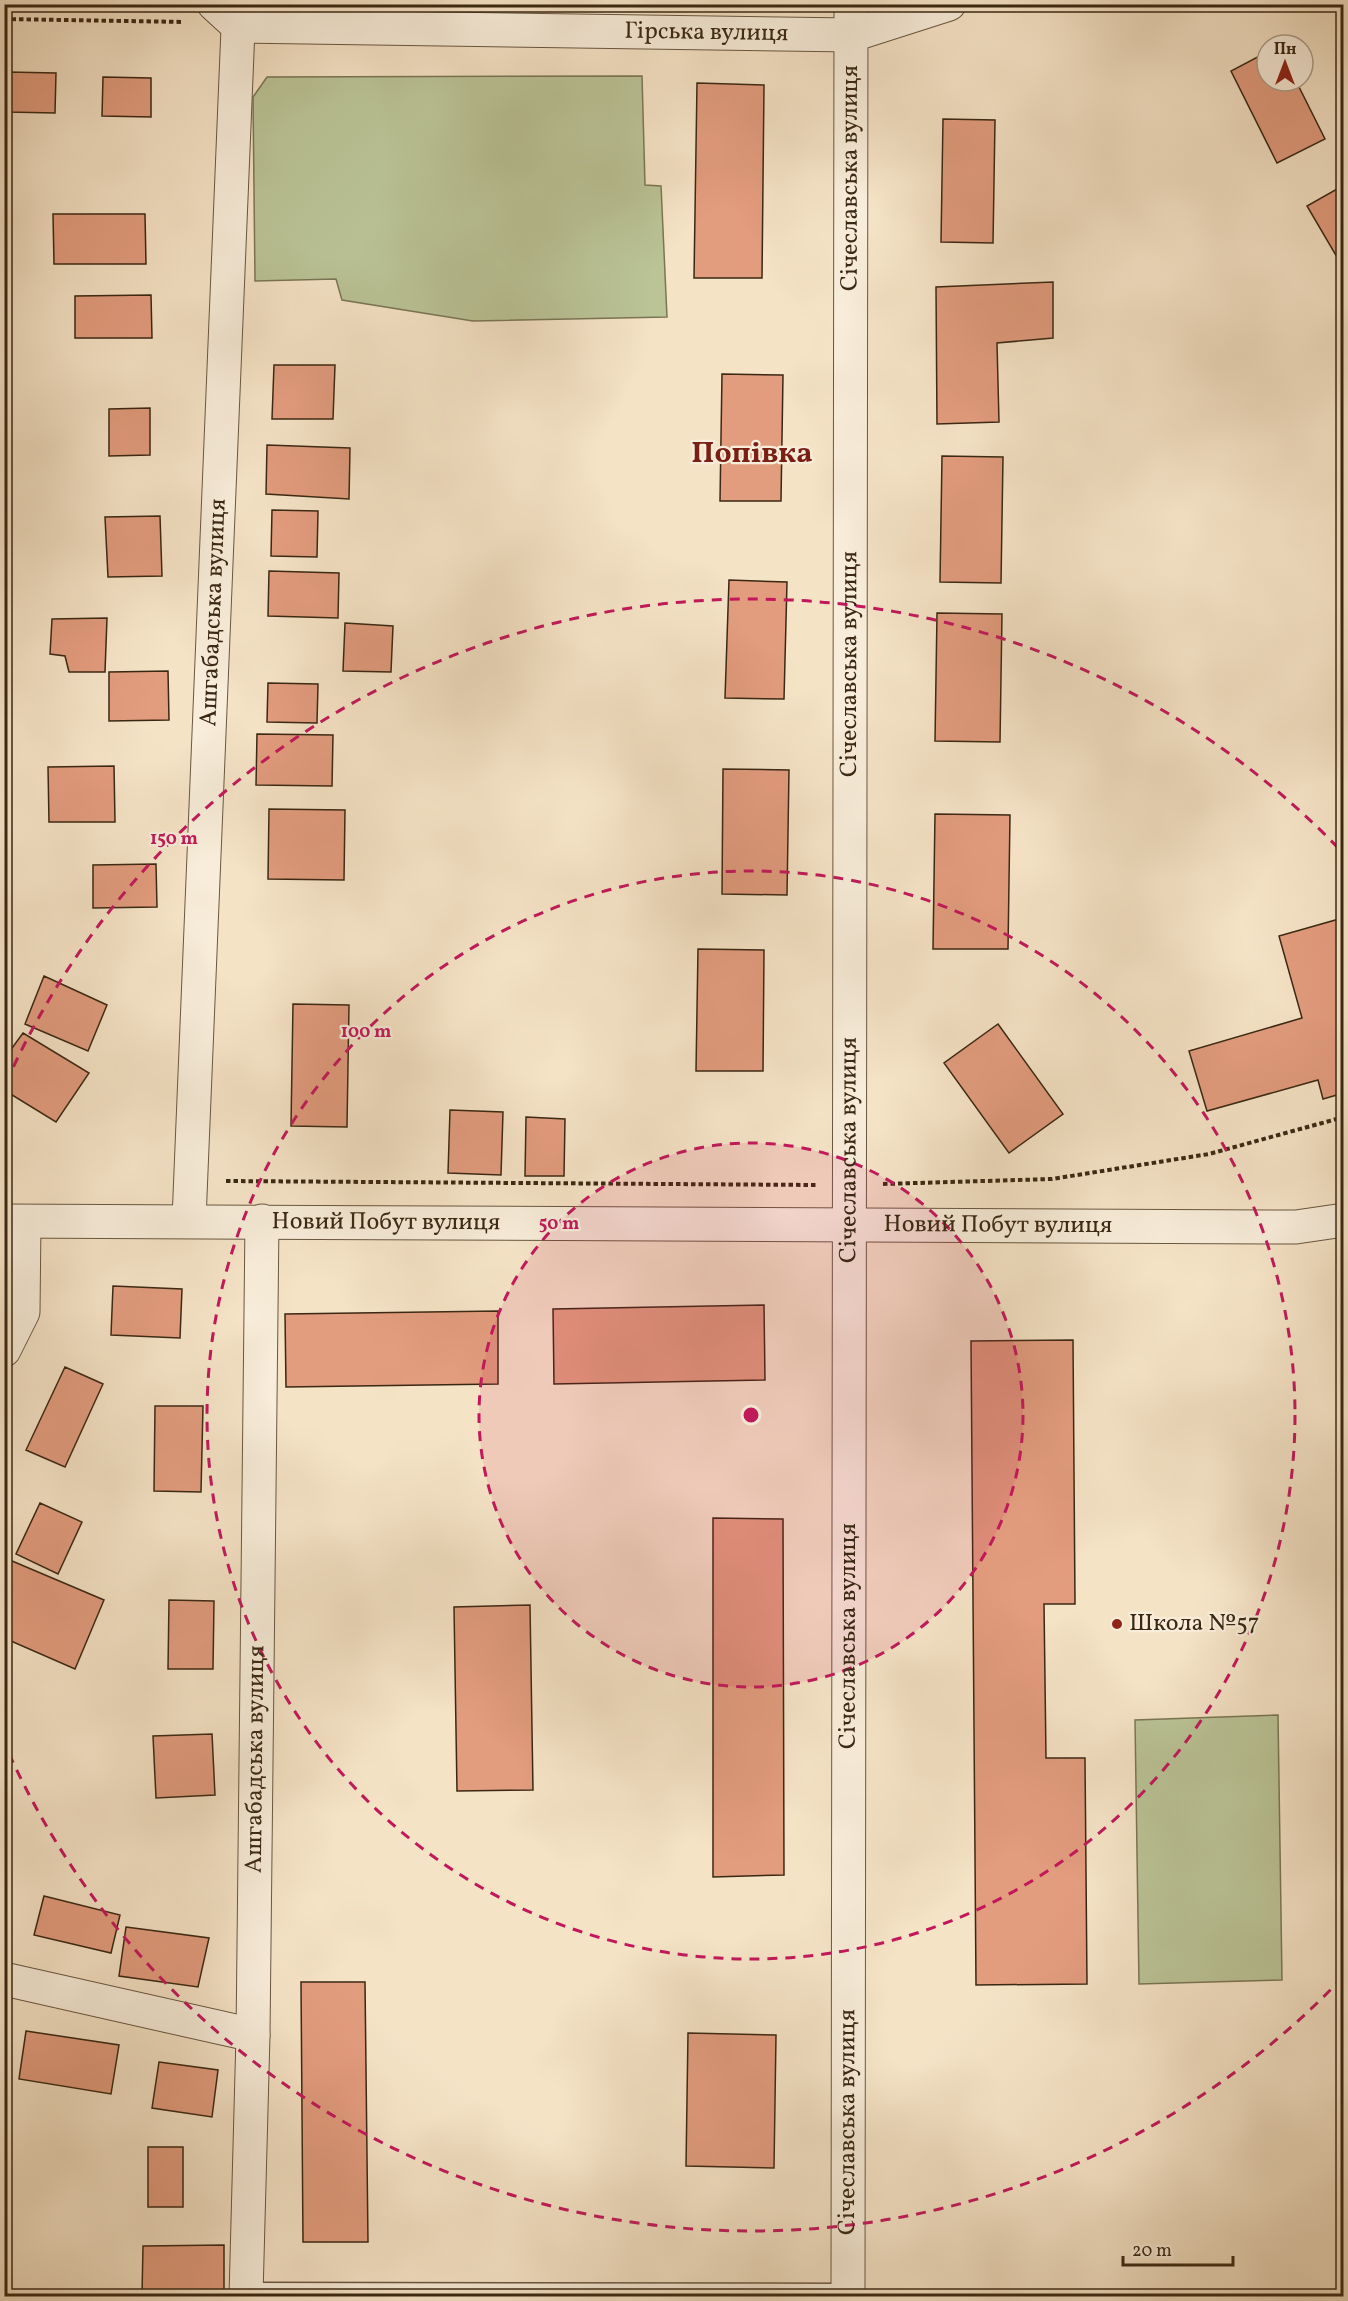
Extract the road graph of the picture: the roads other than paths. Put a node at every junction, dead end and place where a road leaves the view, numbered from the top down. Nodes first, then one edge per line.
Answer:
1 (214, 4) edge
2 (949, 4) edge
3 (239, 15) edge
4 (852, 20) edge
5 (189, 1220) junction
6 (1344, 1220) edge
7 (14, 1221) edge
8 (262, 1221) junction
9 (851, 1226) junction
10 (4, 1350) edge
11 (4, 1979) edge
12 (253, 2034) junction
13 (246, 2294) edge
14 (848, 2294) edge

1 - 3 street
2 - 4 street, Гірська вулиця
3 - 4 street, Гірська вулиця
3 - 5 street, Ашгабадська вулиця
4 - 9 street, Січеславська вулиця
5 - 7 street, Новий Побут вулиця
5 - 8 street, Новий Побут вулиця
6 - 9 street, Новий Побут вулиця
7 - 10 street
8 - 9 street, Новий Побут вулиця
8 - 12 street, Ашгабадська вулиця
9 - 14 street, Січеславська вулиця
11 - 12 street
12 - 13 street, Ашгабадська вулиця
13 - 14 lane

